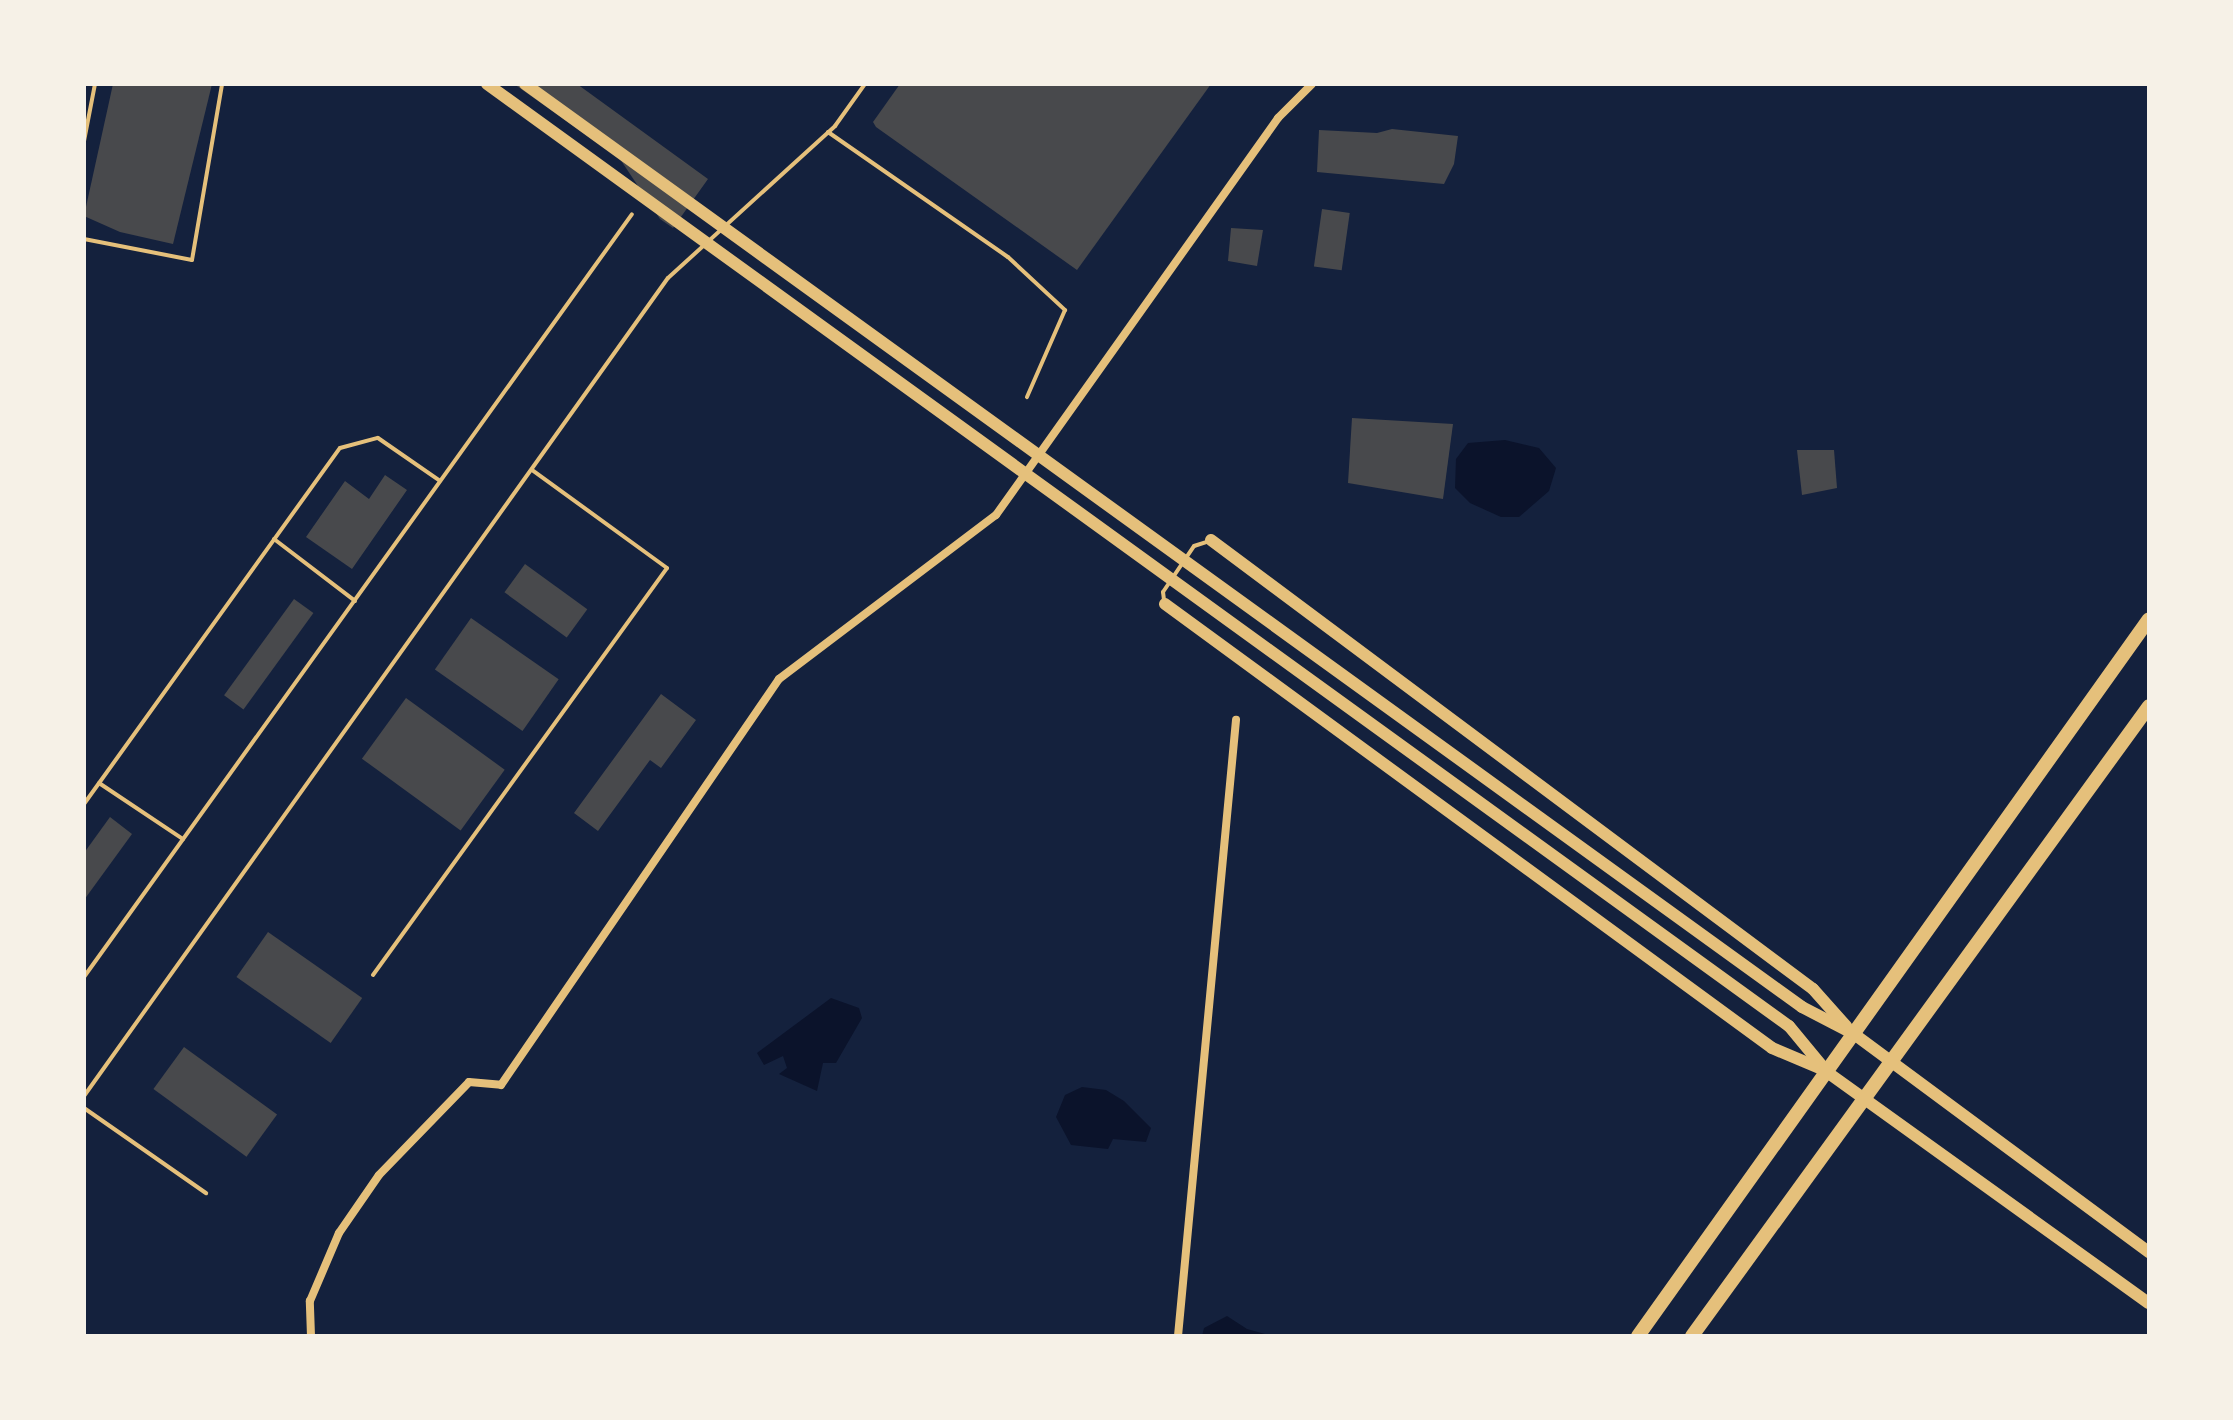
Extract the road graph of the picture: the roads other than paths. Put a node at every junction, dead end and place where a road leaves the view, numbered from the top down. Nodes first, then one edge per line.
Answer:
1 (95, 84) edge
2 (222, 84) edge
3 (487, 84) edge
4 (525, 84) edge
5 (865, 84) edge
6 (1312, 84) edge
7 (828, 132) junction
8 (84, 141) edge
9 (632, 214) dead end
10 (84, 239) edge
11 (1027, 397) dead end
12 (532, 470) junction
13 (440, 481) junction
14 (274, 539) junction
15 (1211, 540) joint
16 (355, 601) junction
17 (1165, 604) joint
18 (2149, 619) edge
19 (2149, 706) edge
20 (1236, 720) dead end
21 (99, 783) junction
22 (84, 804) edge
23 (183, 839) junction
24 (373, 975) dead end
25 (84, 977) edge
26 (1854, 1034) junction
27 (1894, 1063) junction
28 (1827, 1072) junction
29 (84, 1096) edge
30 (1867, 1101) junction
31 (84, 1108) edge
32 (206, 1193) dead end
33 (2149, 1252) edge
34 (2149, 1303) edge
35 (311, 1336) edge
36 (1178, 1336) edge
37 (1638, 1336) edge
38 (1692, 1336) edge

1 - 8 lane
2 - 10 lane
3 - 28 main road
4 - 26 main road
5 - 7 lane
6 - 35 street
7 - 11 lane
7 - 12 lane
9 - 13 lane
12 - 24 lane
12 - 29 lane
13 - 14 lane
13 - 16 lane
14 - 16 lane
14 - 21 lane
15 - 17 lane
15 - 26 main road
16 - 23 lane
17 - 28 main road
18 - 26 main road
19 - 27 main road
20 - 36 street
21 - 22 lane
21 - 23 lane
23 - 25 lane
26 - 27 main road
26 - 28 main road
27 - 30 main road
27 - 33 main road
28 - 30 main road
28 - 37 main road
30 - 34 main road
30 - 38 main road
31 - 32 lane

